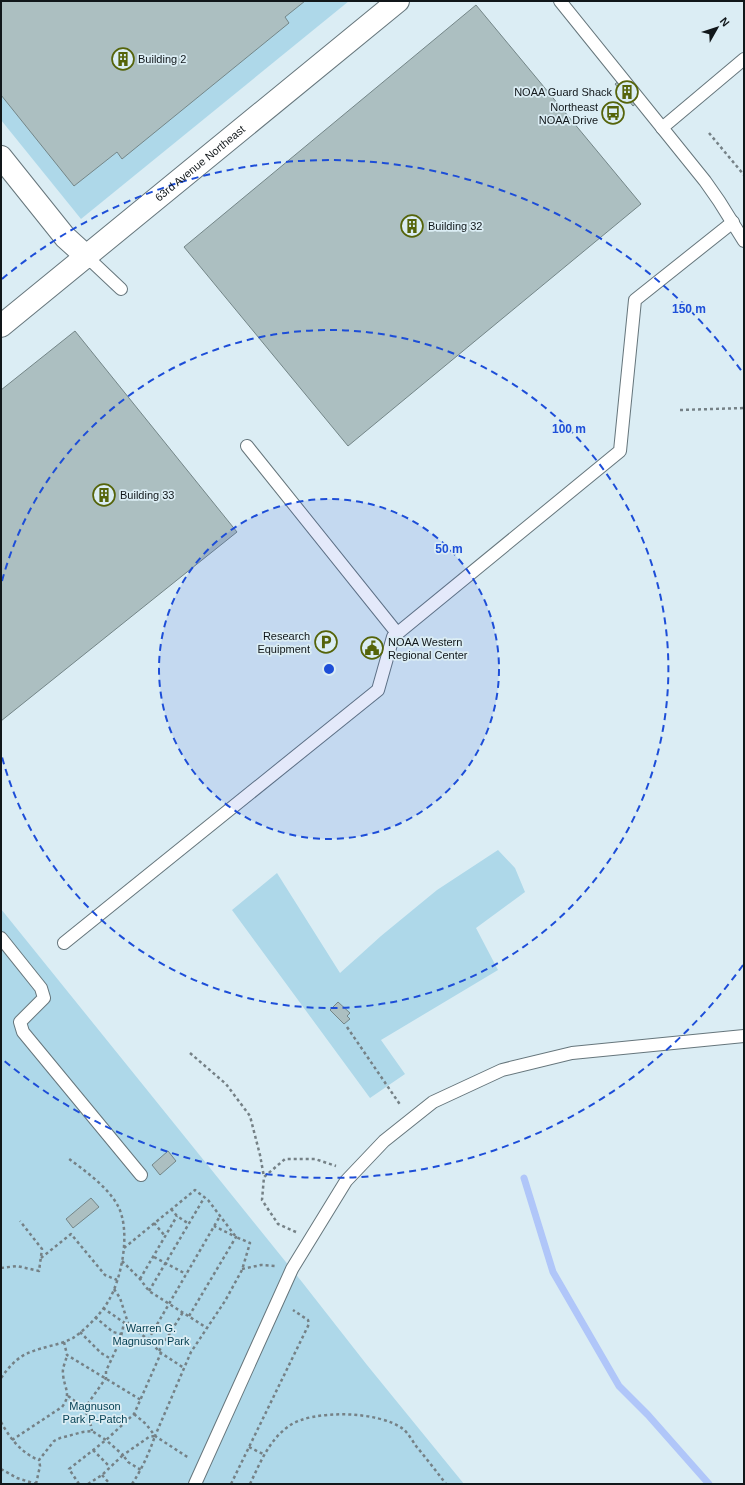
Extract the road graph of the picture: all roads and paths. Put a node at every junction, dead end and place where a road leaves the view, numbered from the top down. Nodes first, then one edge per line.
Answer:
1 (398, 1) edge
2 (560, 1) edge
3 (744, 59) edge
4 (662, 128) junction
5 (709, 133) dead end
6 (1, 157) edge
7 (744, 175) edge
8 (733, 222) junction
9 (744, 241) edge
10 (87, 257) junction
11 (121, 289) dead end
12 (1, 326) edge
13 (744, 408) edge
14 (680, 410) dead end
15 (247, 446) dead end
16 (397, 633) junction
17 (1, 938) edge
18 (64, 943) dead end
19 (347, 1027) dead end
20 (744, 1036) edge
21 (190, 1053) dead end
22 (411, 1120) junction
23 (68, 1158) dead end
24 (355, 1172) junction
25 (141, 1175) dead end
26 (264, 1177) junction
27 (204, 1198) junction
28 (171, 1209) junction
29 (177, 1216) junction
30 (220, 1216) junction
31 (20, 1221) dead end
32 (154, 1223) junction
33 (189, 1224) junction
34 (214, 1226) junction
35 (165, 1236) junction
36 (236, 1237) junction
37 (311, 1239) junction
38 (124, 1248) junction
39 (154, 1257) junction
40 (41, 1258) junction
41 (121, 1260) junction
42 (166, 1263) junction
43 (276, 1266) dead end
44 (1, 1268) edge
45 (242, 1270) junction
46 (186, 1274) junction
47 (140, 1279) junction
48 (117, 1280) junction
49 (114, 1289) junction
50 (149, 1291) junction
51 (169, 1304) junction
52 (295, 1305) dead end
53 (103, 1308) junction
54 (183, 1312) junction
55 (189, 1316) junction
56 (95, 1317) junction
57 (124, 1323) junction
58 (129, 1326) junction
59 (207, 1328) junction
60 (80, 1332) junction
61 (121, 1334) junction
62 (148, 1340) junction
63 (64, 1342) junction
64 (160, 1352) junction
65 (67, 1355) junction
66 (111, 1359) junction
67 (184, 1368) junction
68 (1, 1378) edge
69 (106, 1378) junction
70 (68, 1396) junction
71 (141, 1400) junction
72 (84, 1409) junction
73 (134, 1414) junction
74 (1, 1422) edge
75 (92, 1431) junction
76 (155, 1436) junction
77 (12, 1440) junction
78 (106, 1440) junction
79 (249, 1447) junction
80 (94, 1450) junction
81 (123, 1454) junction
82 (265, 1455) junction
83 (39, 1460) junction
84 (110, 1467) junction
85 (203, 1467) junction
86 (1, 1469) edge
87 (141, 1470) junction
88 (102, 1474) junction
89 (36, 1484) edge
90 (79, 1484) edge
91 (88, 1484) edge
92 (110, 1484) edge
93 (132, 1484) edge
94 (195, 1484) edge
95 (231, 1484) edge
96 (250, 1484) edge
97 (446, 1484) edge

1 - 10 street, 63rd Avenue Northeast
2 - 4 lane
3 - 4 lane
4 - 8 lane
5 - 7 path
6 - 10 street
8 - 9 lane
8 - 16 lane
10 - 11 lane
10 - 12 street, 63rd Avenue Northeast
13 - 14 path
15 - 16 lane
16 - 18 lane
17 - 25 lane
19 - 22 path
20 - 22 lane
21 - 26 path
22 - 24 lane
23 - 38 path
24 - 26 path
24 - 37 lane
26 - 37 path
27 - 28 path
27 - 30 path
27 - 33 path
28 - 29 path
28 - 32 path
29 - 33 path
29 - 35 path
30 - 34 path
30 - 36 path
31 - 40 path
32 - 35 path
32 - 38 path
33 - 42 path
34 - 36 path
34 - 46 path
35 - 39 path
36 - 45 path
36 - 55 path
37 - 85 lane
38 - 41 path
39 - 42 path
39 - 47 path
40 - 44 path
40 - 48 path
41 - 47 path
41 - 48 path
42 - 46 path
42 - 50 path
43 - 45 path
45 - 59 path
46 - 51 path
47 - 50 path
48 - 49 path
49 - 53 path
49 - 58 path
50 - 51 path
51 - 54 path
51 - 62 path
52 - 79 path
53 - 56 path
53 - 57 path
54 - 55 path
54 - 64 path
55 - 59 path
56 - 60 path
56 - 61 path
57 - 58 path
57 - 61 path
58 - 62 path
59 - 67 path
60 - 63 path
60 - 66 path
61 - 66 path
62 - 64 path
63 - 65 path
63 - 68 path
64 - 67 path
64 - 71 path
65 - 69 path
65 - 70 path
66 - 69 path
67 - 76 path
69 - 71 path
69 - 72 path
70 - 72 path
70 - 77 path
71 - 73 path
72 - 75 path
73 - 76 path
73 - 78 path
74 - 77 path
75 - 78 path
75 - 83 path
76 - 81 path
76 - 85 path
76 - 87 path
77 - 83 path
78 - 80 path
78 - 81 path
79 - 82 path
79 - 95 path
80 - 84 path
80 - 90 path
81 - 84 path
81 - 87 path
82 - 96 path
82 - 97 path
83 - 89 path
84 - 88 path
85 - 94 lane
86 - 89 path
87 - 93 path
88 - 91 path
88 - 92 path

